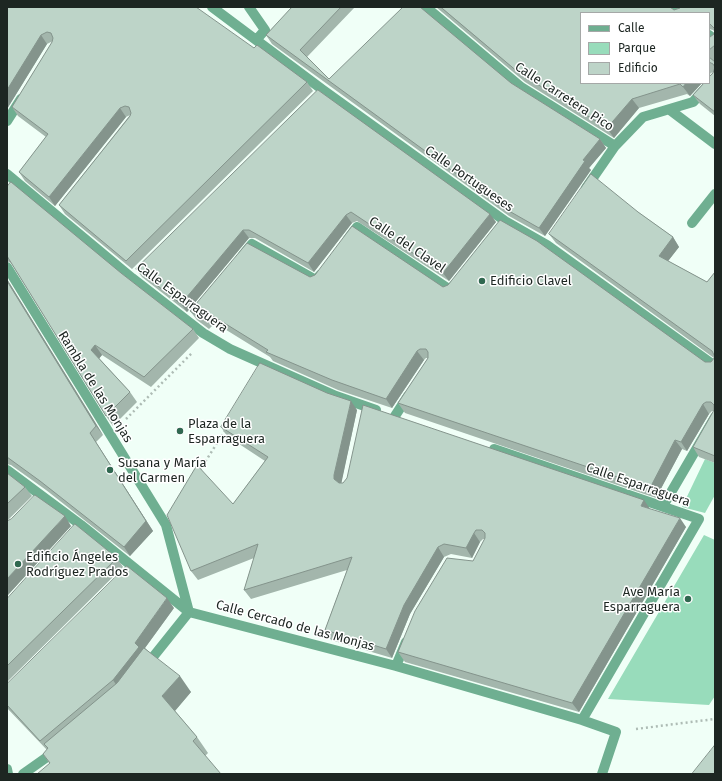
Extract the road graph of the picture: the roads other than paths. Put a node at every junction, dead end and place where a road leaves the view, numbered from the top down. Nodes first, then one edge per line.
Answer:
1 (212, 7) edge
2 (249, 7) edge
3 (426, 7) edge
4 (257, 39) junction
5 (710, 84) edge
6 (28, 87) edge
7 (670, 110) junction
8 (7, 121) edge
9 (715, 144) edge
10 (615, 146) junction
11 (7, 174) edge
12 (715, 194) edge
13 (581, 195) edge
14 (692, 224) dead end
15 (343, 244) edge
16 (238, 261) edge
17 (7, 267) edge
18 (325, 268) edge
19 (460, 277) edge
20 (715, 366) edge
21 (412, 390) edge
22 (715, 417) edge
23 (484, 446) edge
24 (7, 470) edge
25 (42, 495) junction
26 (32, 504) edge
27 (663, 506) junction
28 (188, 612) junction
29 (410, 631) edge
30 (396, 666) junction
31 (138, 676) edge
32 (582, 720) junction
33 (65, 744) edge
34 (7, 769) edge
35 (8, 774) edge
36 (23, 774) edge
37 (602, 774) edge

1 - 4 street, Calle Portugueses
2 - 4 street
3 - 10 street, Calle Carretera Pico
4 - 20 street, Calle Portugueses
5 - 7 street
6 - 8 street
7 - 9 street
7 - 10 street
10 - 13 street
11 - 21 street, Calle Esparraguera
12 - 14 street
15 - 19 street, Calle del Clavel
16 - 18 street
17 - 28 street, Rambla de las Monjas
22 - 27 street
23 - 27 street, Calle Esparraguera
24 - 25 street
25 - 26 street
25 - 28 street
27 - 32 street, Calle Esparraguera
28 - 30 street, Calle Cercado de las Monjas
28 - 31 street
29 - 30 street
30 - 32 street, Calle Cercado de las Monjas
32 - 37 street, Calle Cercado de las Monjas
33 - 36 street
34 - 35 street

